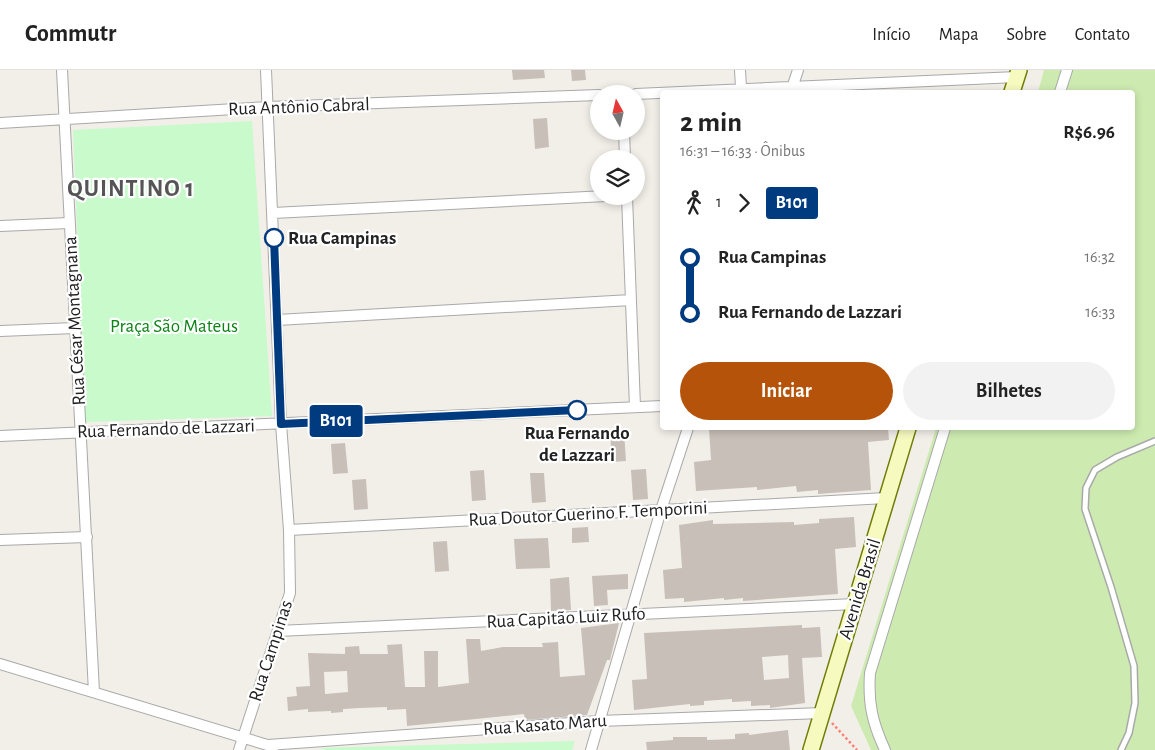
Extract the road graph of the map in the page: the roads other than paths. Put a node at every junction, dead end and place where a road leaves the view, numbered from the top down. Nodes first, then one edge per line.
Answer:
1 (62, 70) edge
2 (266, 70) edge
3 (740, 70) edge
4 (798, 70) edge
5 (1068, 70) edge
6 (1018, 73) edge
7 (741, 88) junction
8 (792, 89) edge
9 (706, 90) edge
10 (1013, 90) edge
11 (1061, 90) edge
12 (645, 93) edge
13 (660, 93) edge
14 (590, 95) edge
15 (268, 107) junction
16 (64, 120) junction
17 (0, 123) edge
18 (590, 197) edge
19 (627, 205) edge
20 (273, 212) junction
21 (69, 223) junction
22 (0, 226) edge
23 (631, 300) junction
24 (277, 320) junction
25 (75, 328) junction
26 (0, 331) edge
27 (660, 406) edge
28 (636, 407) junction
29 (281, 424) junction
30 (687, 430) edge
31 (907, 430) edge
32 (944, 430) edge
33 (80, 432) junction
34 (0, 436) edge
35 (1155, 440) edge
36 (886, 498) junction
37 (661, 510) junction
38 (290, 530) junction
39 (87, 536) junction
40 (0, 540) edge
41 (855, 604) junction
42 (631, 615) junction
43 (278, 631) junction
44 (0, 664) edge
45 (94, 692) junction
46 (822, 713) junction
47 (599, 721) junction
48 (244, 737) junction
49 (268, 745) junction
50 (239, 750) edge
51 (282, 750) edge
52 (591, 750) edge
53 (811, 750) edge
54 (885, 750) edge
55 (1121, 750) edge

1 - 16 street, Rua César Montagnana
2 - 15 street, Rua Campinas
3 - 7 street
4 - 8 street
5 - 11 street
6 - 8 street
6 - 10 main road
7 - 8 street
7 - 9 street
12 - 13 street
14 - 15 street, Rua Antônio Cabral
15 - 16 street, Rua Antônio Cabral
15 - 20 street, Rua Campinas
16 - 17 street, Rua Antônio Cabral
16 - 21 street, Rua César Montagnana
18 - 20 street
19 - 23 street
20 - 24 street, Rua Campinas
21 - 22 street
21 - 25 street, Rua César Montagnana
23 - 24 street
23 - 28 street
24 - 29 street, Rua Campinas
25 - 26 street
25 - 33 street, Rua César Montagnana
27 - 28 street, Rua Fernando de Lazzari
28 - 29 street, Rua Fernando de Lazzari
29 - 33 street, Rua Fernando de Lazzari
29 - 38 street, Rua Campinas
30 - 37 street
31 - 36 main road, Avenida Brasil
32 - 54 street
33 - 34 street, Rua Fernando de Lazzari
33 - 39 street, Rua César Montagnana
35 - 55 lane
36 - 37 street, Rua Doutor Guerino F. Temporini
36 - 41 main road, Avenida Brasil
37 - 38 street, Rua Doutor Guerino F. Temporini
37 - 42 street
38 - 43 street, Rua Campinas
39 - 40 street
39 - 45 street, Rua César Montagnana
41 - 42 street, Rua Capitão Luiz Rufo
41 - 46 main road, Avenida Brasil
42 - 43 street, Rua Capitão Luiz Rufo
42 - 47 street
43 - 48 street, Rua Campinas
44 - 45 street
45 - 48 street
46 - 47 street, Rua Kasato Maru
46 - 53 main road, Avenida Brasil
47 - 49 street, Rua Kasato Maru
47 - 52 street
48 - 49 street
48 - 50 street, Rua Campinas
49 - 51 street

